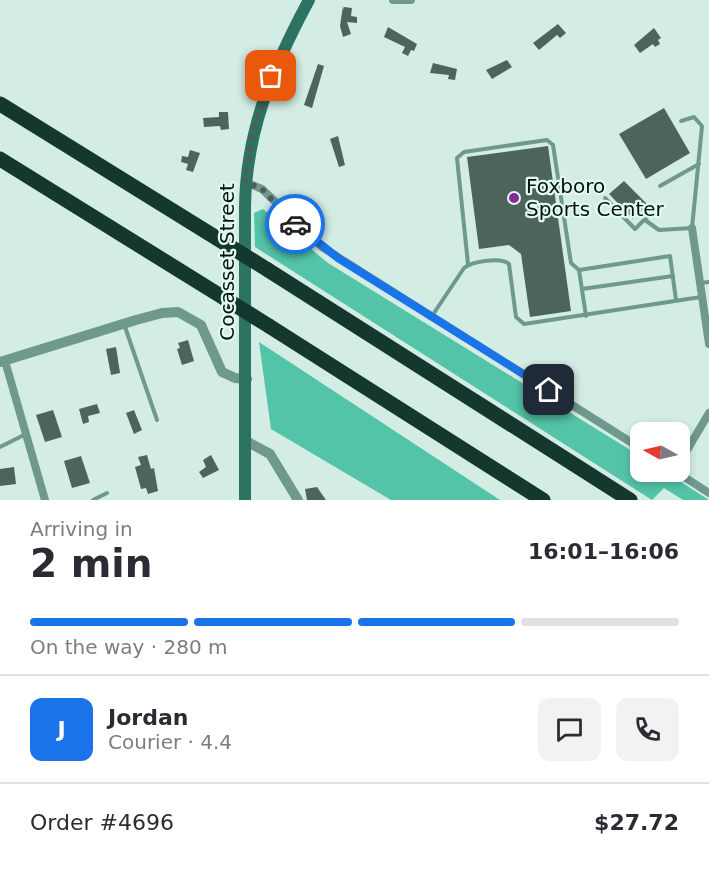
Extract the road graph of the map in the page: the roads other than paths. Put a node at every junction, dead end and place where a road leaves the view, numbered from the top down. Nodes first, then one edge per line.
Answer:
1 (309, 0) edge
2 (393, 0) edge
3 (411, 0) edge
4 (0, 104) edge
5 (681, 121) dead end
6 (0, 159) edge
7 (699, 164) junction
8 (245, 182) junction
9 (660, 186) dead end
10 (605, 198) dead end
11 (652, 212) dead end
12 (645, 220) junction
13 (692, 228) junction
14 (468, 264) junction
15 (579, 270) junction
16 (673, 276) junction
17 (704, 282) edge
18 (582, 289) junction
19 (702, 297) junction
20 (676, 300) junction
21 (432, 316) junction
22 (586, 316) junction
23 (124, 323) junction
24 (709, 344) edge
25 (3, 362) edge
26 (247, 380) junction
27 (709, 412) edge
28 (157, 420) dead end
29 (706, 425) edge
30 (27, 434) junction
31 (246, 441) junction
32 (630, 442) edge
33 (0, 447) edge
34 (690, 448) edge
35 (690, 481) edge
36 (107, 493) dead end
37 (709, 493) edge
38 (45, 500) edge
39 (93, 500) edge
40 (245, 500) edge
41 (298, 500) edge
42 (543, 500) edge
43 (630, 500) edge

1 - 8 main road, Cocasset Street
2 - 3 street
4 - 43 highway, bridge
5 - 7 lane
6 - 42 highway, bridge
7 - 9 lane
7 - 13 lane
8 - 21 street
8 - 26 main road, Cocasset Street
10 - 12 lane
11 - 12 lane
12 - 13 lane
13 - 17 street
14 - 15 lane
14 - 21 lane
14 - 22 lane
15 - 16 lane
15 - 18 lane
16 - 18 lane
16 - 20 lane
17 - 19 street
18 - 22 lane
19 - 20 lane
19 - 24 street
20 - 22 lane
21 - 32 street
23 - 25 street
23 - 26 street
23 - 28 lane
25 - 30 street
26 - 31 main road, Cocasset Street
27 - 29 street
29 - 34 street
30 - 33 lane
30 - 38 street
31 - 40 main road, Cocasset Street
31 - 41 street
35 - 37 street
36 - 39 lane

